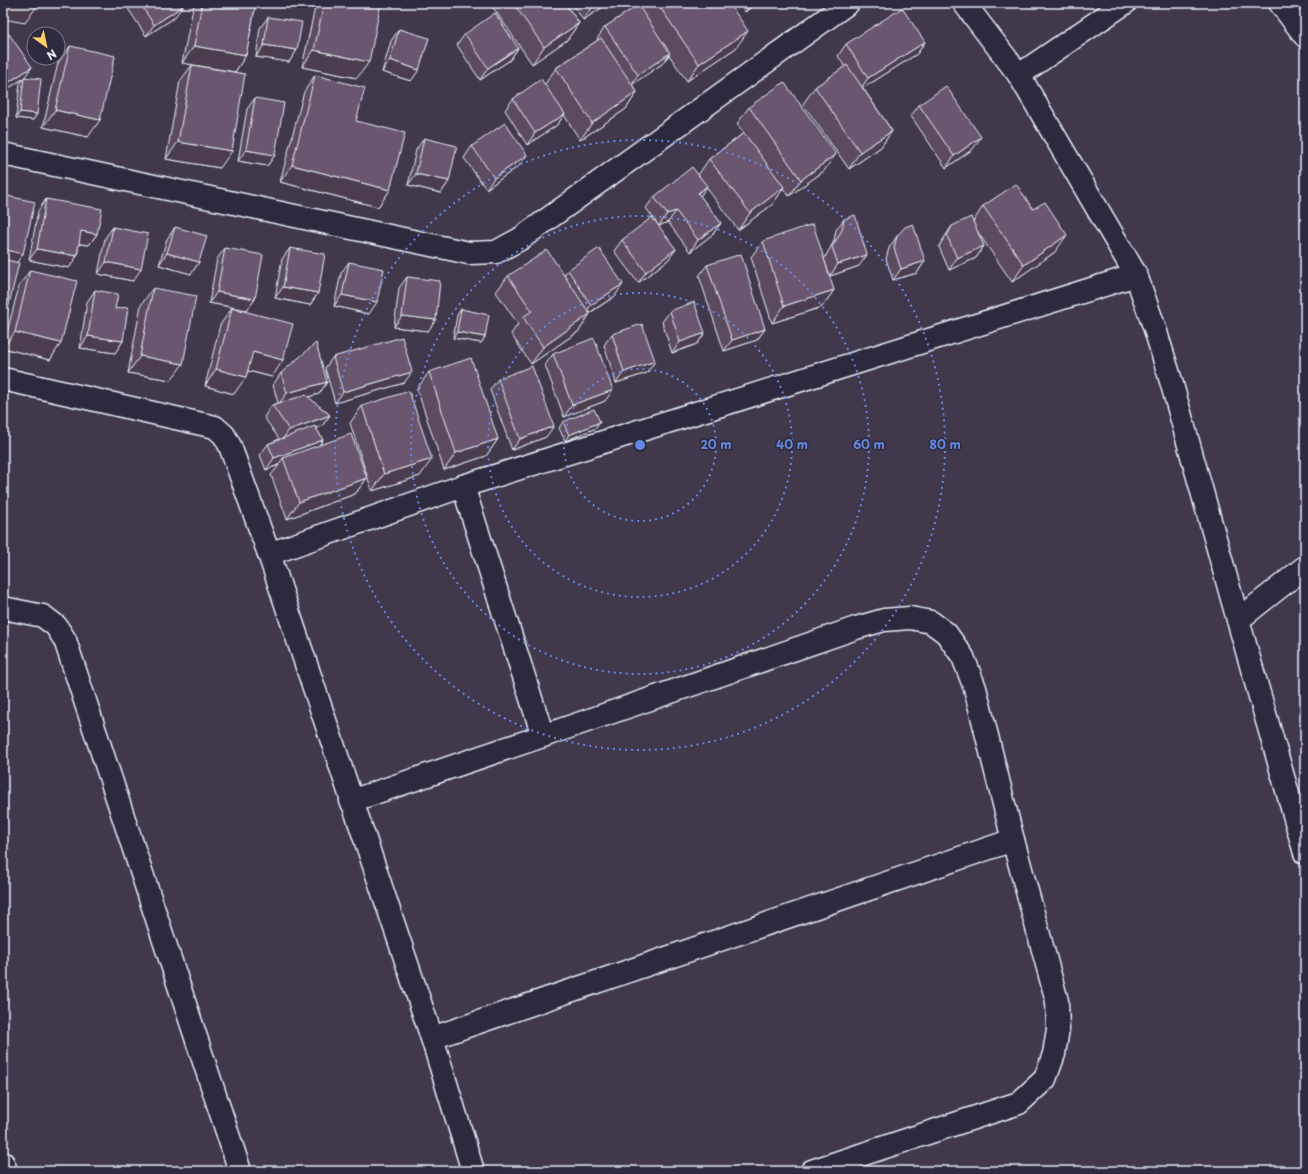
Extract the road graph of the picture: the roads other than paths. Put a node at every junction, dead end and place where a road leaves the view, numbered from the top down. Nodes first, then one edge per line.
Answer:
1 (848, 3) edge
2 (964, 3) edge
3 (1126, 3) edge
4 (1280, 3) edge
5 (1305, 36) edge
6 (1019, 75) junction
7 (3, 154) edge
8 (1136, 275) junction
9 (3, 379) edge
10 (463, 486) junction
11 (269, 554) junction
12 (1305, 567) edge
13 (3, 608) edge
14 (1238, 620) junction
15 (544, 736) junction
16 (351, 801) junction
17 (1013, 840) junction
18 (1305, 853) edge
19 (432, 1038) junction
20 (3, 1163) edge
21 (6, 1171) edge
22 (240, 1171) edge
23 (474, 1171) edge
24 (812, 1171) edge

1 - 7 street
2 - 6 street
3 - 6 street
4 - 5 street
6 - 8 street
8 - 10 street
8 - 14 street
9 - 11 street
10 - 11 street
10 - 15 street
11 - 16 street
12 - 14 street
13 - 22 street
14 - 18 street
15 - 16 street
15 - 17 street
16 - 19 street
17 - 19 street
17 - 24 street
19 - 23 street
20 - 21 street

